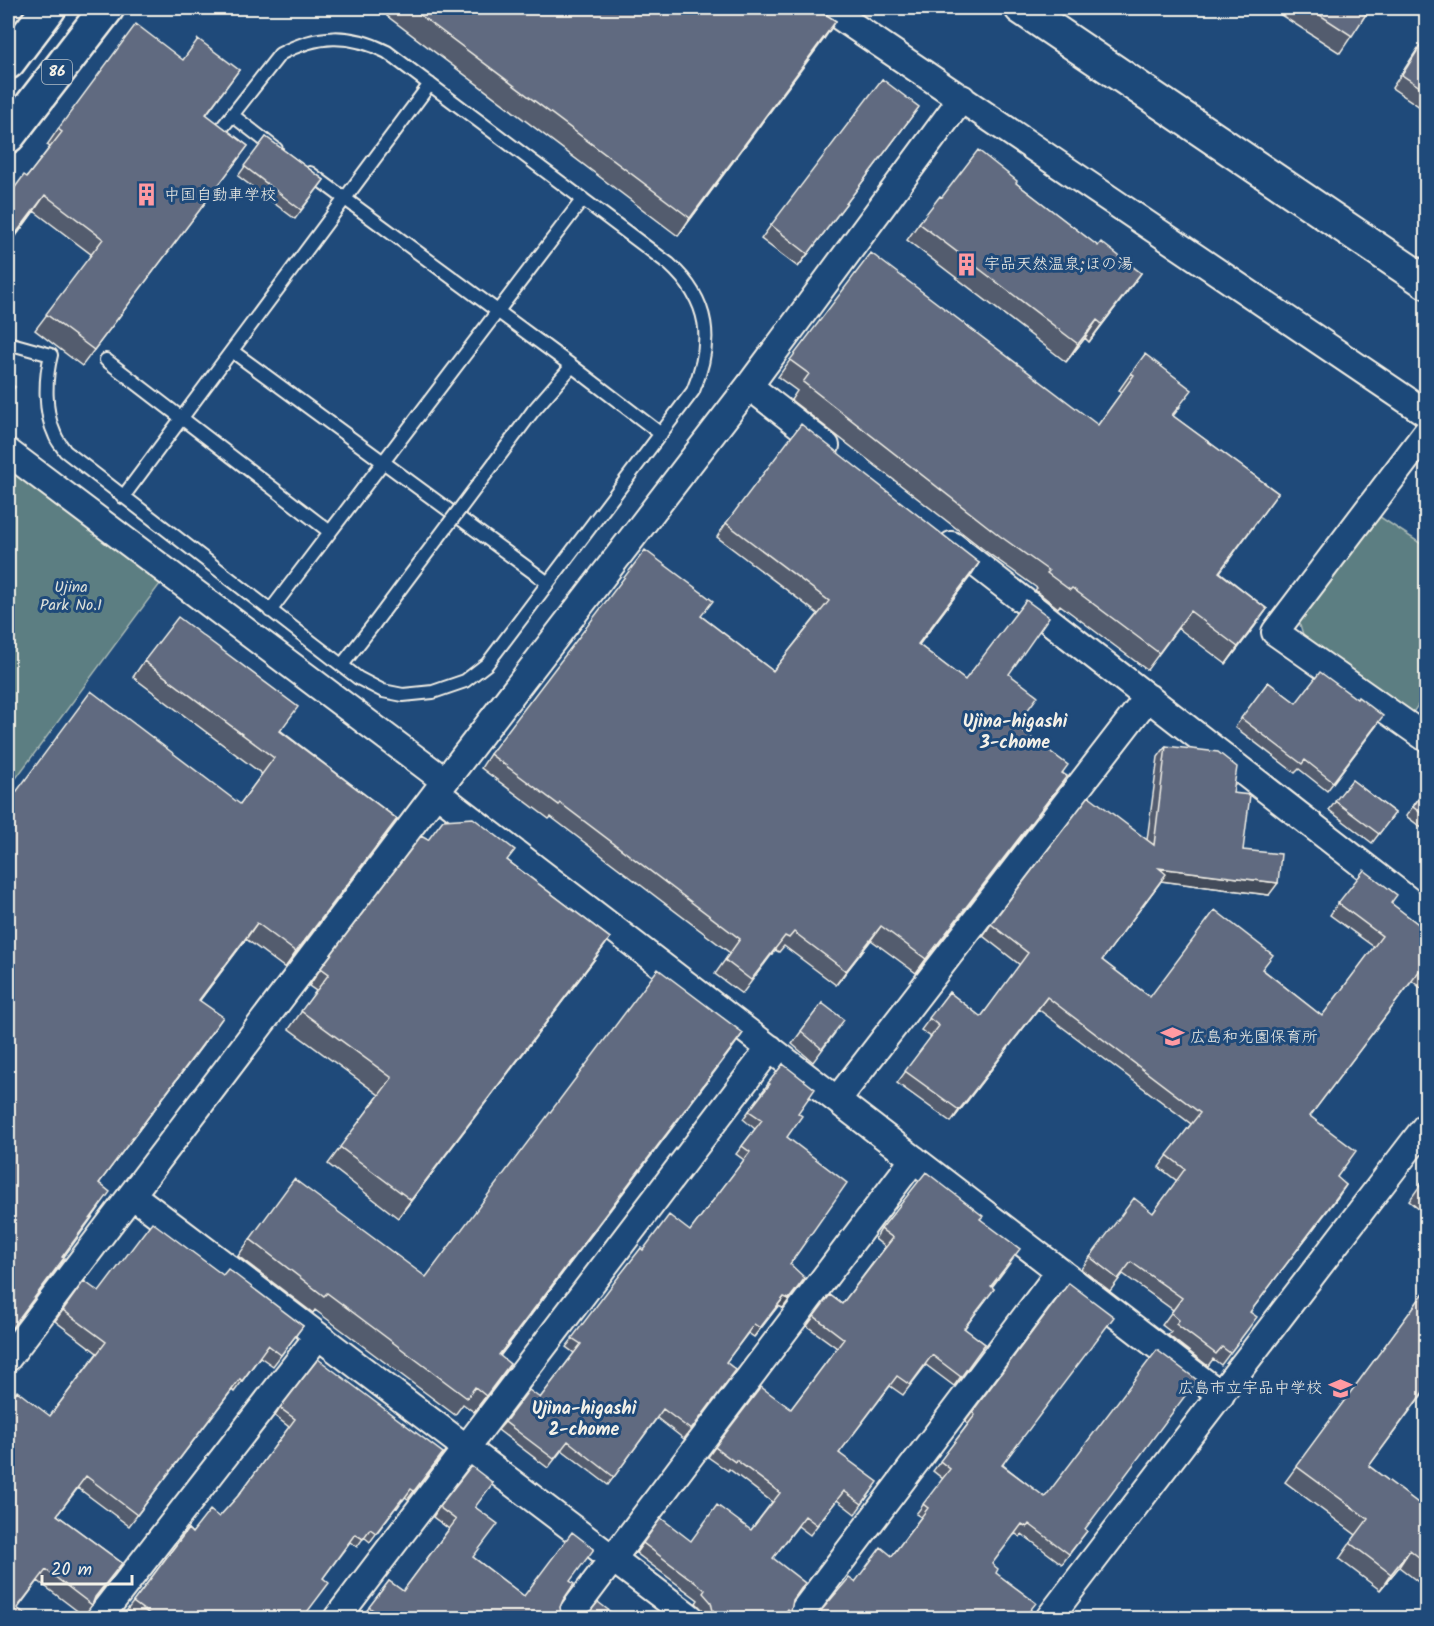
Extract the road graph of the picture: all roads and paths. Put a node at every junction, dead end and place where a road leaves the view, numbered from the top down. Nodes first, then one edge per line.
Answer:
1 (49, 8) edge
2 (107, 8) edge
3 (827, 8) edge
4 (1022, 8) edge
5 (8, 62) edge
6 (430, 84) junction
7 (962, 98) junction
8 (232, 115) junction
9 (218, 133) edge
10 (8, 136) edge
11 (344, 199) junction
12 (583, 199) junction
13 (1425, 278) edge
14 (497, 312) junction
15 (8, 344) edge
16 (232, 351) junction
17 (106, 360) edge
18 (572, 366) junction
19 (749, 386) junction
20 (1426, 413) edge
21 (182, 417) junction
22 (661, 434) junction
23 (1426, 434) edge
24 (8, 452) edge
25 (842, 458) edge
26 (383, 462) junction
27 (123, 497) junction
28 (934, 530) edge
29 (330, 532) junction
30 (548, 583) junction
31 (270, 611) junction
32 (342, 666) junction
33 (1148, 697) junction
34 (1426, 738) edge
35 (441, 787) junction
36 (1426, 914) edge
37 (770, 1048) junction
38 (837, 1100) junction
39 (1426, 1126) edge
40 (914, 1159) junction
41 (132, 1195) junction
42 (1060, 1271) junction
43 (318, 1336) junction
44 (8, 1358) edge
45 (1221, 1395) junction
46 (467, 1449) junction
47 (612, 1559) junction
48 (99, 1618) edge
49 (337, 1618) edge
50 (568, 1618) edge
51 (691, 1618) edge
52 (798, 1618) edge
53 (1049, 1618) edge

1 - 5 main road
2 - 10 main road, 86
3 - 7 street
4 - 13 street
6 - 8 lane
6 - 11 lane
6 - 12 lane
7 - 19 street
7 - 20 street
8 - 9 lane
8 - 11 lane
11 - 14 lane
11 - 16 lane
12 - 14 lane
12 - 22 lane
14 - 18 lane
14 - 26 lane
15 - 27 lane
16 - 21 lane
16 - 26 lane
17 - 21 lane
18 - 22 lane
18 - 32 lane, bridge
19 - 25 street
19 - 35 street
21 - 27 lane
21 - 29 lane
22 - 30 lane
23 - 34 street
24 - 35 street
26 - 29 lane
26 - 30 lane
27 - 31 lane
28 - 33 street
29 - 31 lane
30 - 32 lane
31 - 32 lane
33 - 36 street
33 - 38 street
35 - 37 street
35 - 41 street
37 - 38 street
37 - 46 street
38 - 40 street
39 - 45 street
40 - 42 street
40 - 47 street
41 - 43 street
41 - 44 street
42 - 45 street
42 - 52 street
43 - 46 street
43 - 48 street
45 - 53 street
46 - 47 street
46 - 49 street
47 - 50 street
47 - 51 street

